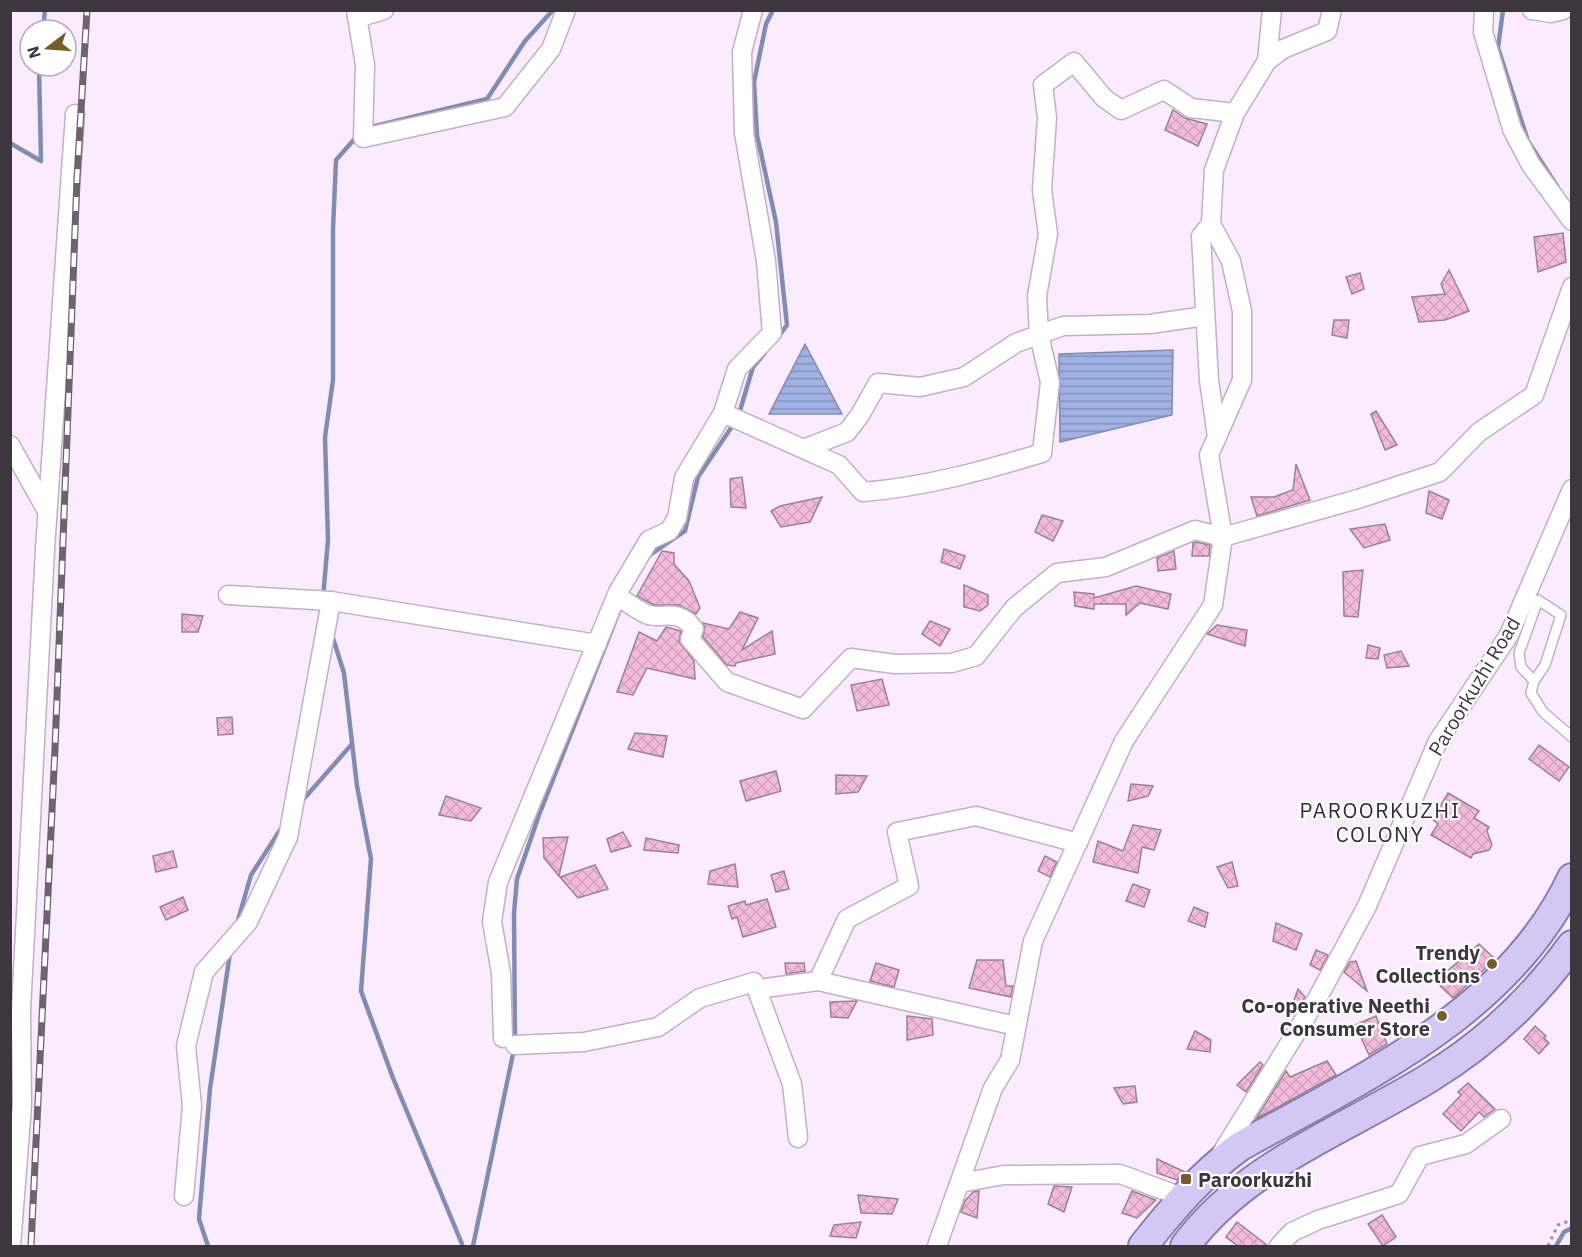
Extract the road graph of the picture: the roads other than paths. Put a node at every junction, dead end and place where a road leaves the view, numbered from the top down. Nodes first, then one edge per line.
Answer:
1 (384, 10) edge
2 (566, 10) edge
3 (753, 10) edge
4 (1272, 10) edge
5 (1332, 10) edge
6 (1532, 10) edge
7 (1563, 10) edge
8 (1484, 11) edge
9 (356, 14) edge
10 (1267, 61) junction
11 (1235, 112) junction
12 (75, 114) dead end
13 (1572, 221) edge
14 (1211, 224) junction
15 (1572, 287) edge
16 (1205, 316) junction
17 (1039, 335) junction
18 (723, 413) junction
19 (1217, 438) junction
20 (10, 446) edge
21 (806, 448) junction
22 (1572, 489) edge
23 (47, 511) junction
24 (1223, 537) junction
25 (228, 595) dead end
26 (617, 596) junction
27 (331, 601) junction
28 (597, 644) junction
29 (1534, 681) junction
30 (1572, 737) edge
31 (1078, 843) junction
32 (1572, 878) edge
33 (1572, 945) edge
34 (818, 981) junction
35 (758, 989) junction
36 (1017, 1026) junction
37 (1501, 1119) dead end
38 (798, 1138) dead end
39 (1217, 1163) junction
40 (960, 1183) junction
41 (184, 1196) dead end
42 (1182, 1197) junction
43 (1192, 1244) edge
44 (11, 1246) edge
45 (937, 1246) edge
46 (1143, 1246) edge
47 (1279, 1246) edge

1 - 9 street
2 - 9 street
3 - 18 street
4 - 10 street
5 - 10 street
6 - 7 street
8 - 13 street
10 - 11 street
11 - 14 street
11 - 17 street
12 - 23 street
14 - 16 street
14 - 19 street
15 - 24 street
16 - 17 street
16 - 19 street
17 - 21 street
17 - 21 street
18 - 21 street
18 - 26 street
19 - 24 street
20 - 23 street
22 - 39 street, Paroorkuzhi Road
23 - 44 street
24 - 26 street
24 - 31 street
25 - 27 street
26 - 28 street
27 - 28 street
27 - 41 street
28 - 35 street
29 - 29 lane
29 - 30 lane
31 - 34 street
31 - 36 street
32 - 39 main road
33 - 43 main road
34 - 35 street
34 - 36 street
35 - 38 street
36 - 40 street
37 - 47 street
39 - 42 main road
40 - 42 street
40 - 45 street
42 - 46 main road

